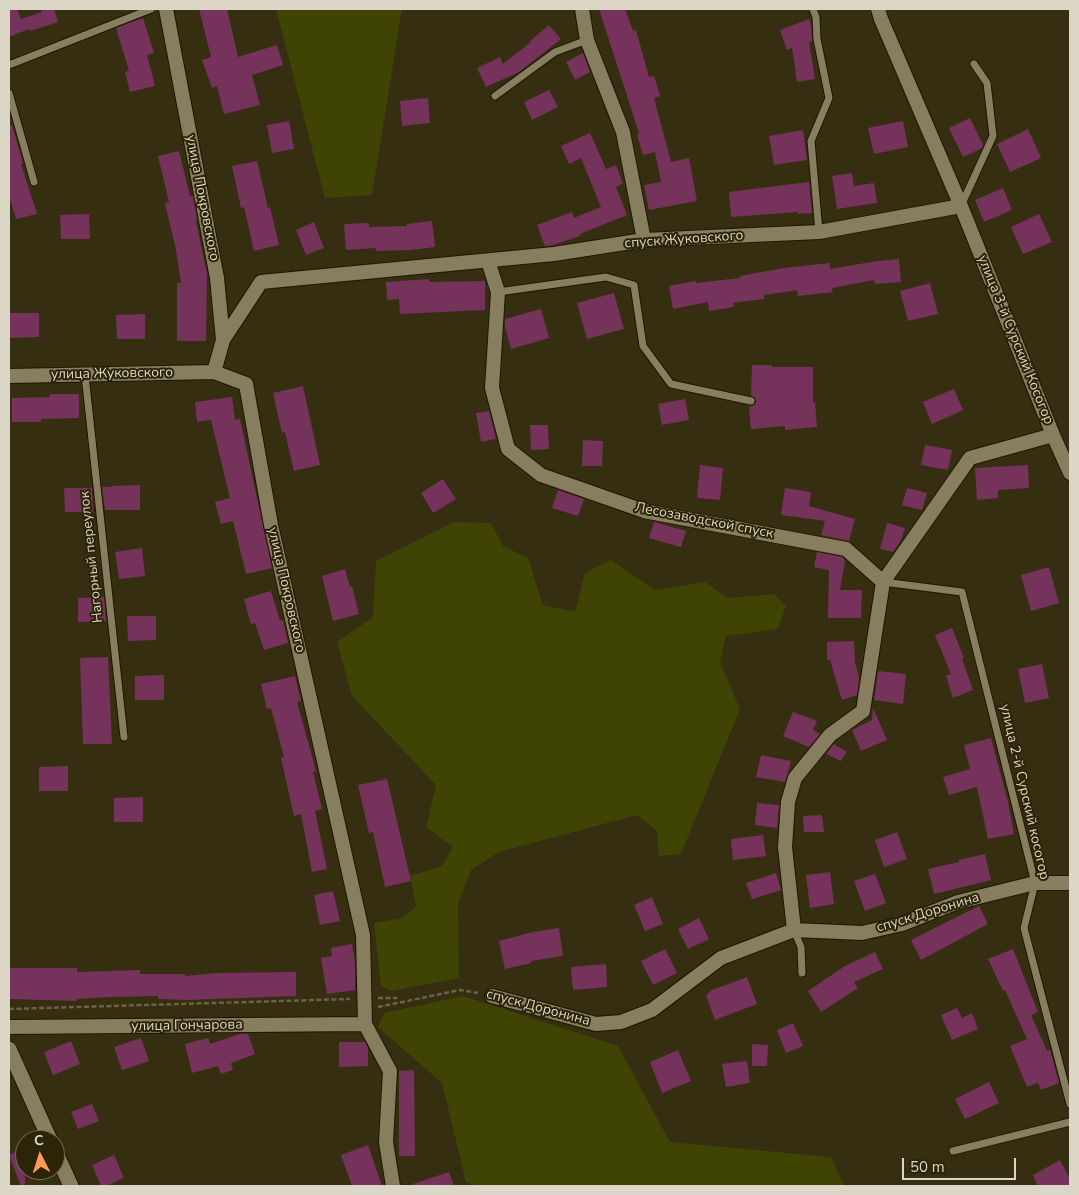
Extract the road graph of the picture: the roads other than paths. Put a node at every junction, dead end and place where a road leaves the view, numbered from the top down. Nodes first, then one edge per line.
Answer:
1 (151, 9) edge
2 (166, 9) edge
3 (582, 9) edge
4 (813, 9) edge
5 (878, 9) edge
6 (588, 40) junction
7 (974, 64) dead end
8 (9, 65) edge
9 (9, 93) edge
10 (495, 96) dead end
11 (34, 182) dead end
12 (961, 206) junction
13 (820, 232) junction
14 (644, 240) junction
15 (488, 260) junction
16 (498, 292) junction
17 (223, 340) junction
18 (214, 372) junction
19 (85, 375) junction
20 (9, 376) edge
21 (751, 402) dead end
22 (1053, 435) junction
23 (1070, 473) edge
24 (883, 582) junction
25 (124, 736) dead end
26 (1035, 883) junction
27 (1070, 884) edge
28 (794, 930) junction
29 (802, 973) dead end
30 (492, 996) road end
31 (365, 1011) junction
32 (9, 1028) edge
33 (9, 1049) edge
34 (1070, 1104) edge
35 (1070, 1122) edge
36 (45, 1130) edge
37 (953, 1151) dead end
38 (65, 1173) edge
39 (71, 1186) edge
40 (393, 1186) edge

1 - 8 lane
2 - 17 street, улица Покровского
3 - 6 street
4 - 13 lane
5 - 12 street
6 - 10 lane
6 - 14 street
7 - 12 lane
9 - 11 lane
12 - 13 street, спуск Жуковского
12 - 22 street, улица 3-й Сурский Косогор
13 - 14 street, спуск Жуковского
14 - 15 street, спуск Жуковского
15 - 16 street, Лесозаводской спуск
15 - 17 street, спуск Жуковского
16 - 21 lane
16 - 24 street, Лесозаводской спуск
17 - 18 street, улица Покровского
18 - 19 street, улица Жуковского
18 - 31 street, улица Покровского
19 - 20 street, улица Жуковского
19 - 25 lane, Нагорный переулок
22 - 23 street, улица 3-й Сурский Косогор
22 - 24 street
24 - 26 lane, улица 2-й Сурский косогор
24 - 28 street
26 - 27 street, спуск Доронина
26 - 28 street, спуск Доронина
26 - 34 lane, улица 2-й Сурский косогор
28 - 29 lane
28 - 30 street, спуск Доронина
31 - 32 street, улица Гончарова
31 - 40 street, улица Покровского
33 - 36 main road
35 - 37 lane
38 - 39 main road

